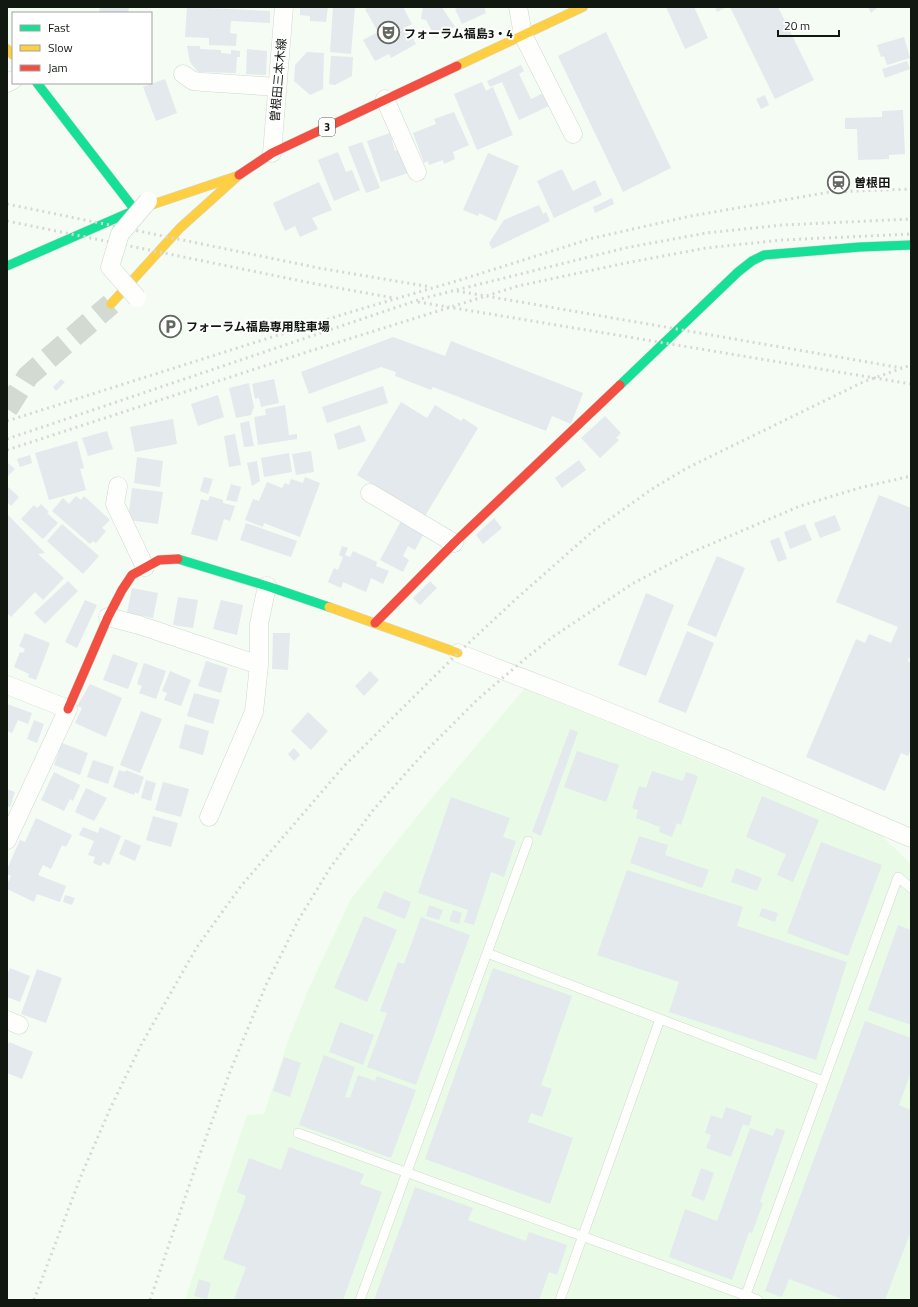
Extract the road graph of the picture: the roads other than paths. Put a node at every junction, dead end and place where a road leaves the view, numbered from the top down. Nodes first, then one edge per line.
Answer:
1 (284, 7) edge
2 (518, 7) edge
3 (583, 7) edge
4 (523, 35) junction
5 (183, 74) dead end
6 (38, 84) edge
7 (277, 87) junction
8 (385, 99) junction
9 (573, 134) dead end
10 (272, 153) junction
11 (417, 172) dead end
12 (237, 176) junction
13 (141, 206) junction
14 (911, 245) edge
15 (7, 266) edge
16 (137, 298) dead end
17 (110, 304) tunnel mouth
18 (118, 486) dead end
19 (370, 493) dead end
20 (454, 543) junction
21 (145, 567) junction
22 (267, 586) junction
23 (108, 617) junction
24 (375, 623) junction
25 (458, 653) joint
26 (259, 664) junction
27 (7, 685) edge
28 (68, 709) junction
29 (209, 817) dead end
30 (9, 833) edge
31 (911, 838) edge
32 (528, 840) dead end
33 (911, 888) edge
34 (486, 953) junction
35 (660, 1019) junction
36 (823, 1081) junction
37 (298, 1133) dead end
38 (407, 1173) junction
39 (583, 1236) junction
40 (745, 1298) edge
41 (360, 1300) edge
42 (560, 1300) edge
43 (758, 1300) edge

1 - 7 street, 曽根田三本木線
2 - 4 street
3 - 4 street, 3
4 - 8 street, 3
4 - 9 street
5 - 7 street
6 - 13 street
7 - 10 street, 曽根田三本木線
8 - 10 street, 3
8 - 11 street
10 - 12 street, 3
12 - 13 street
12 - 17 street, 3
13 - 15 street
13 - 16 street, bridge
14 - 20 street
18 - 21 street
19 - 20 street
20 - 24 street
21 - 22 street
21 - 23 street
22 - 24 street
22 - 26 street
23 - 26 street
23 - 28 street
24 - 25 street
25 - 31 street
26 - 29 street
27 - 28 street
28 - 30 street
32 - 34 lane
33 - 36 lane
34 - 35 lane
34 - 38 lane
35 - 36 lane
35 - 39 lane
36 - 40 lane
37 - 38 lane
38 - 39 lane
38 - 41 lane
39 - 40 lane
39 - 42 lane
40 - 43 lane

